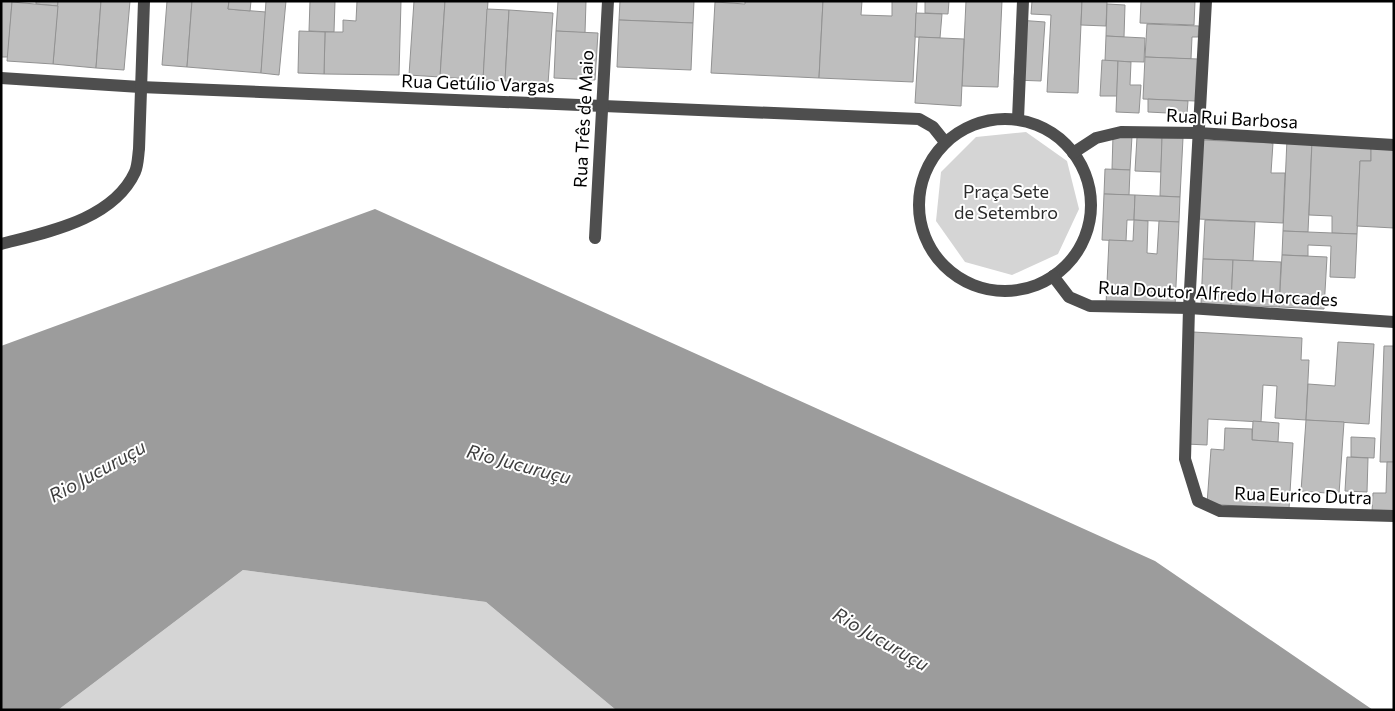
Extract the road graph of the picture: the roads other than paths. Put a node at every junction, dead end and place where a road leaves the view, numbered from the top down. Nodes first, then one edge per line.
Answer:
1 (144, 1) edge
2 (608, 1) edge
3 (1023, 1) edge
4 (1206, 1) edge
5 (1, 78) edge
6 (140, 87) junction
7 (603, 107) junction
8 (1018, 119) junction
9 (1198, 133) junction
10 (945, 142) junction
11 (1394, 145) edge
12 (1073, 153) junction
13 (595, 238) dead end
14 (1, 244) edge
15 (1053, 276) junction
16 (1189, 308) junction
17 (1394, 322) edge
18 (1394, 516) edge

1 - 6 street
2 - 7 street, Rua Três de Maio
3 - 8 street
4 - 9 street, Rua Eurico Dutra
5 - 6 street, Rua Getúlio Vargas
6 - 7 street, Rua Getúlio Vargas
6 - 14 street
7 - 10 street, Rua Getúlio Vargas
7 - 13 street, Rua Três de Maio
8 - 10 street
8 - 12 street
9 - 11 street, Rua Rui Barbosa
9 - 12 street, Rua Rui Barbosa
9 - 16 street, Rua Eurico Dutra
10 - 15 street
12 - 15 street
15 - 16 street, Rua Doutor Alfredo Horcades
16 - 17 street, Rua Doutor Alfredo Horcades
16 - 18 street, Rua Eurico Dutra

